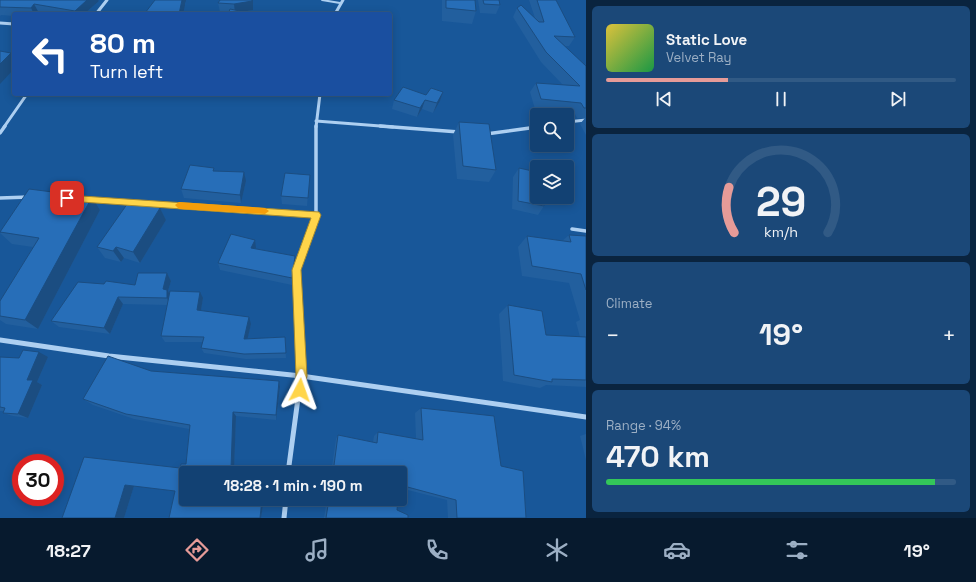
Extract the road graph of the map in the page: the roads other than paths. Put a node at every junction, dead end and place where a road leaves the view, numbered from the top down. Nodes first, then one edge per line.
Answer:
1 (107, 0) edge
2 (322, 0) edge
3 (343, 0) edge
4 (340, 3) junction
5 (98, 12) edge
6 (337, 12) edge
7 (0, 23) edge
8 (12, 24) edge
9 (26, 96) edge
10 (320, 96) edge
11 (586, 120) edge
12 (316, 121) junction
13 (574, 121) edge
14 (530, 128) edge
15 (462, 132) edge
16 (0, 133) edge
17 (478, 134) edge
18 (37, 197) edge
19 (0, 198) edge
20 (83, 199) edge
21 (316, 215) junction
22 (572, 229) dead end
23 (586, 231) edge
24 (0, 340) edge
25 (301, 376) junction
26 (586, 417) edge
27 (289, 466) edge
28 (285, 506) edge
29 (284, 518) edge

1 - 5 street
2 - 4 lane
3 - 4 street
4 - 6 street
7 - 8 street
9 - 16 street
10 - 12 street
11 - 13 street
12 - 15 street
12 - 21 street
14 - 17 street
18 - 19 street
20 - 21 street
21 - 25 street
22 - 23 street
24 - 25 street
25 - 26 street
25 - 27 street
28 - 29 street

